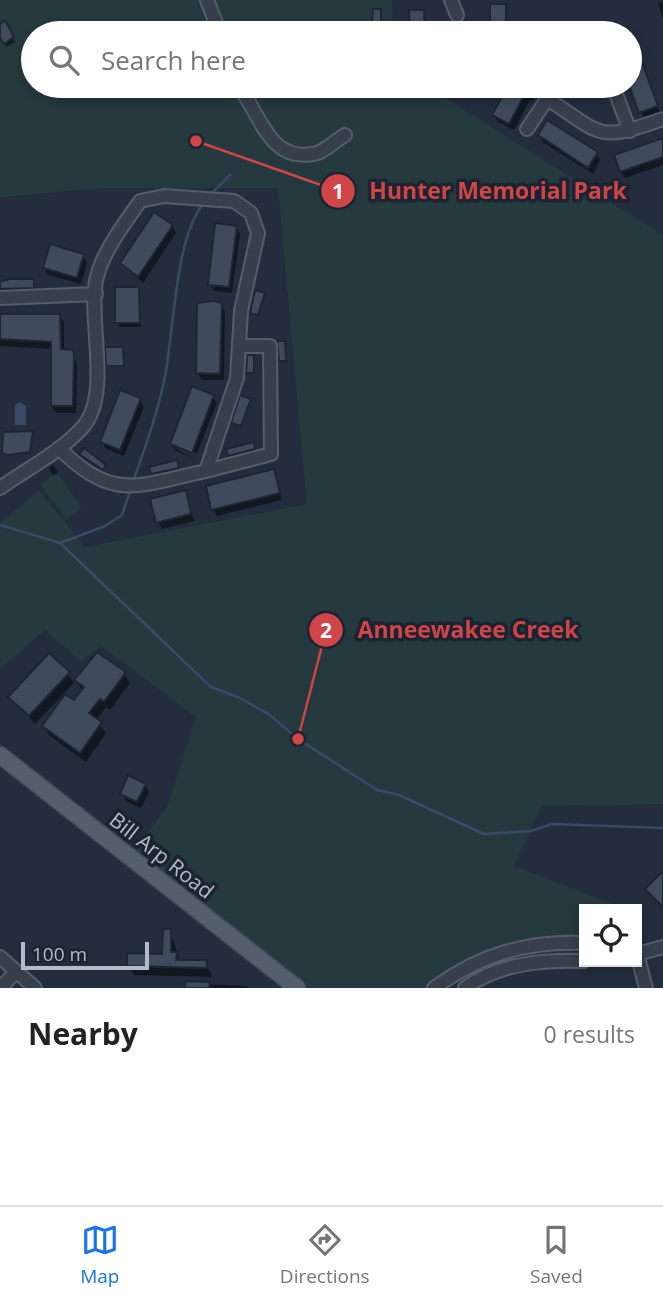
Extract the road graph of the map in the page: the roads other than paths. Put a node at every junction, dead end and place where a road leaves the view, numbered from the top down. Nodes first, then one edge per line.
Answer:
1 (207, 0) edge
2 (451, 0) edge
3 (457, 15) dead end
4 (215, 21) edge
5 (245, 98) edge
6 (617, 98) edge
7 (548, 99) joint
8 (663, 119) edge
9 (527, 129) dead end
10 (629, 131) junction
11 (345, 135) dead end
12 (96, 294) junction
13 (0, 298) edge
14 (239, 346) junction
15 (59, 448) junction
16 (206, 471) junction
17 (0, 486) edge
18 (0, 755) edge
19 (579, 943) edge
20 (663, 947) edge
21 (642, 953) edge
22 (0, 957) edge
23 (579, 961) edge
24 (264, 963) junction
25 (640, 967) edge
26 (16, 971) junction
27 (1, 988) edge
28 (36, 988) edge
29 (281, 988) edge
30 (297, 988) edge
31 (434, 988) edge
32 (465, 988) edge
33 (646, 988) edge

1 - 4 street
2 - 3 street
5 - 11 street
6 - 10 street
7 - 9 street
7 - 10 street
8 - 10 street
12 - 13 street
12 - 14 street
12 - 15 street
14 - 16 street
14 - 16 street
15 - 16 street
15 - 17 street
18 - 24 main road, Bill Arp Road
19 - 31 street
20 - 21 street
22 - 26 street
23 - 32 street
24 - 29 main road
24 - 30 main road, Bill Arp Road
25 - 33 street
26 - 27 street
26 - 28 street

